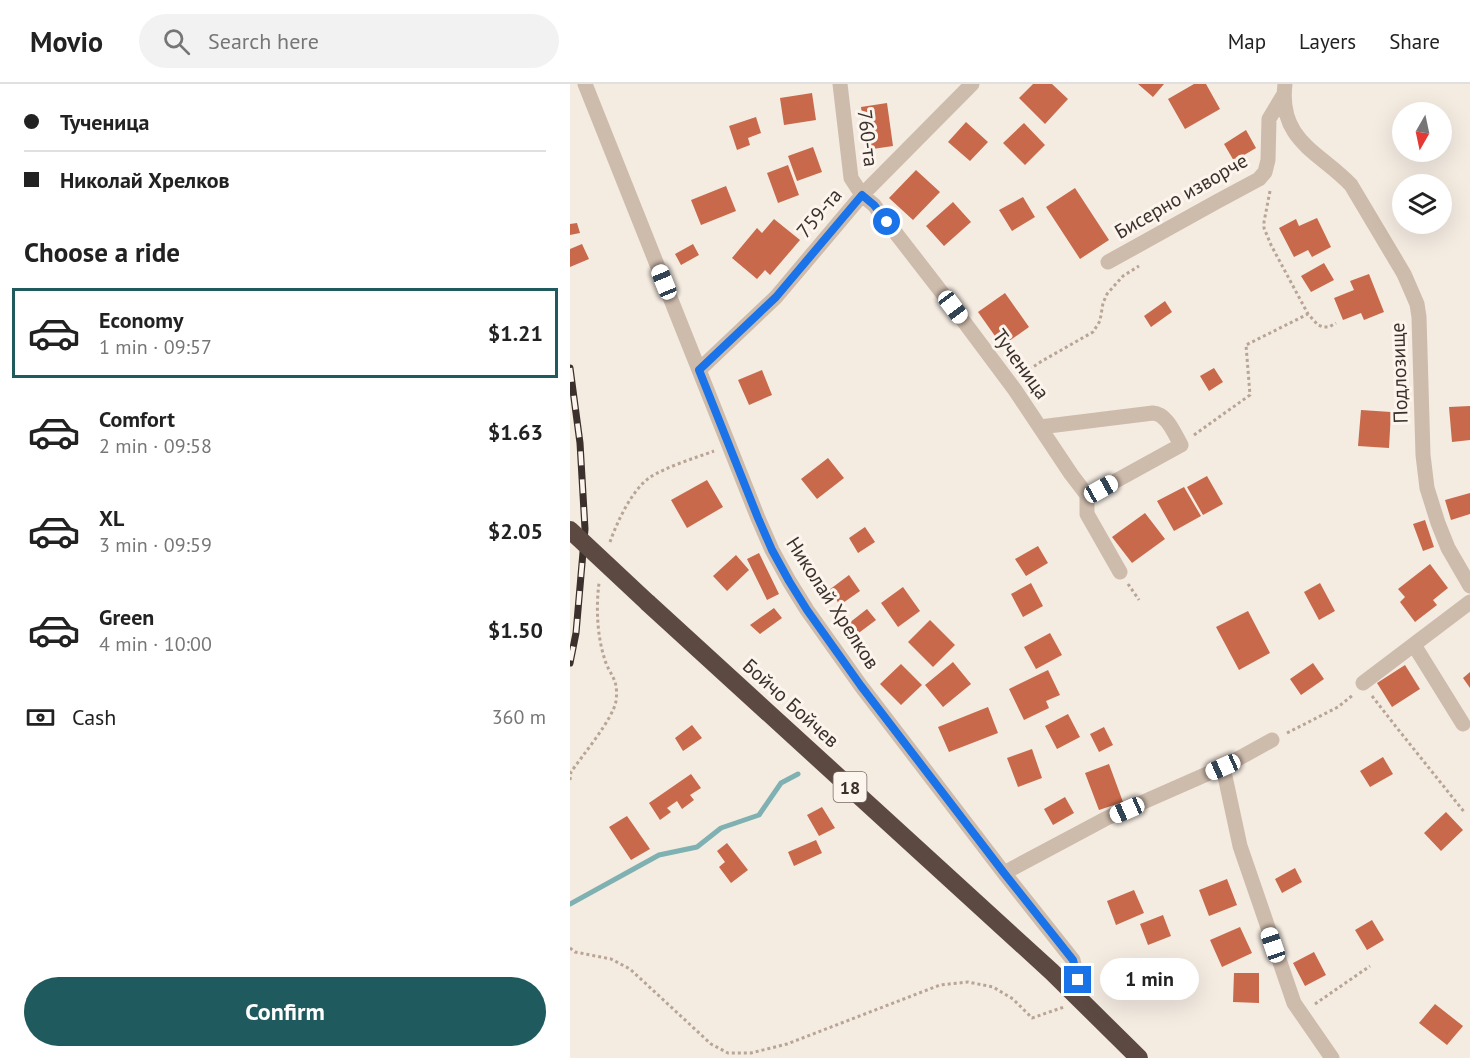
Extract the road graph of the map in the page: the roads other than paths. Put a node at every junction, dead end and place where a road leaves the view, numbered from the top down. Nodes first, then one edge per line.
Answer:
1 (585, 84) edge
2 (840, 84) edge
3 (972, 84) edge
4 (1285, 89) edge
5 (862, 195) junction
6 (1108, 262) dead end
7 (699, 370) junction
8 (1040, 427) junction
9 (1087, 495) junction
10 (570, 530) edge
11 (1120, 572) dead end
12 (1470, 586) edge
13 (1470, 602) edge
14 (1414, 645) junction
15 (1363, 683) road end
16 (1463, 724) dead end
17 (1272, 740) road end
18 (1223, 767) junction
19 (1004, 873) junction
20 (1082, 1000) junction
21 (1139, 1058) edge
22 (1332, 1058) edge

1 - 7 street, Николай Хрелков
2 - 5 street, 760-та
3 - 5 street, 759-та
4 - 6 street, Бисерно изворче
4 - 12 street, Подлозище
5 - 7 street, 759-та
5 - 8 street, Тученица
7 - 19 street, Николай Хрелков
8 - 9 street, Тученица
8 - 9 street
9 - 11 street, Тученица
10 - 20 highway, Бойчо Бойчев / 18, bridge
13 - 14 street
14 - 15 street
14 - 16 street
17 - 18 street
18 - 19 street
18 - 22 street
19 - 20 street, Николай Хрелков
20 - 21 highway, Бойчо Бойчев / 18

